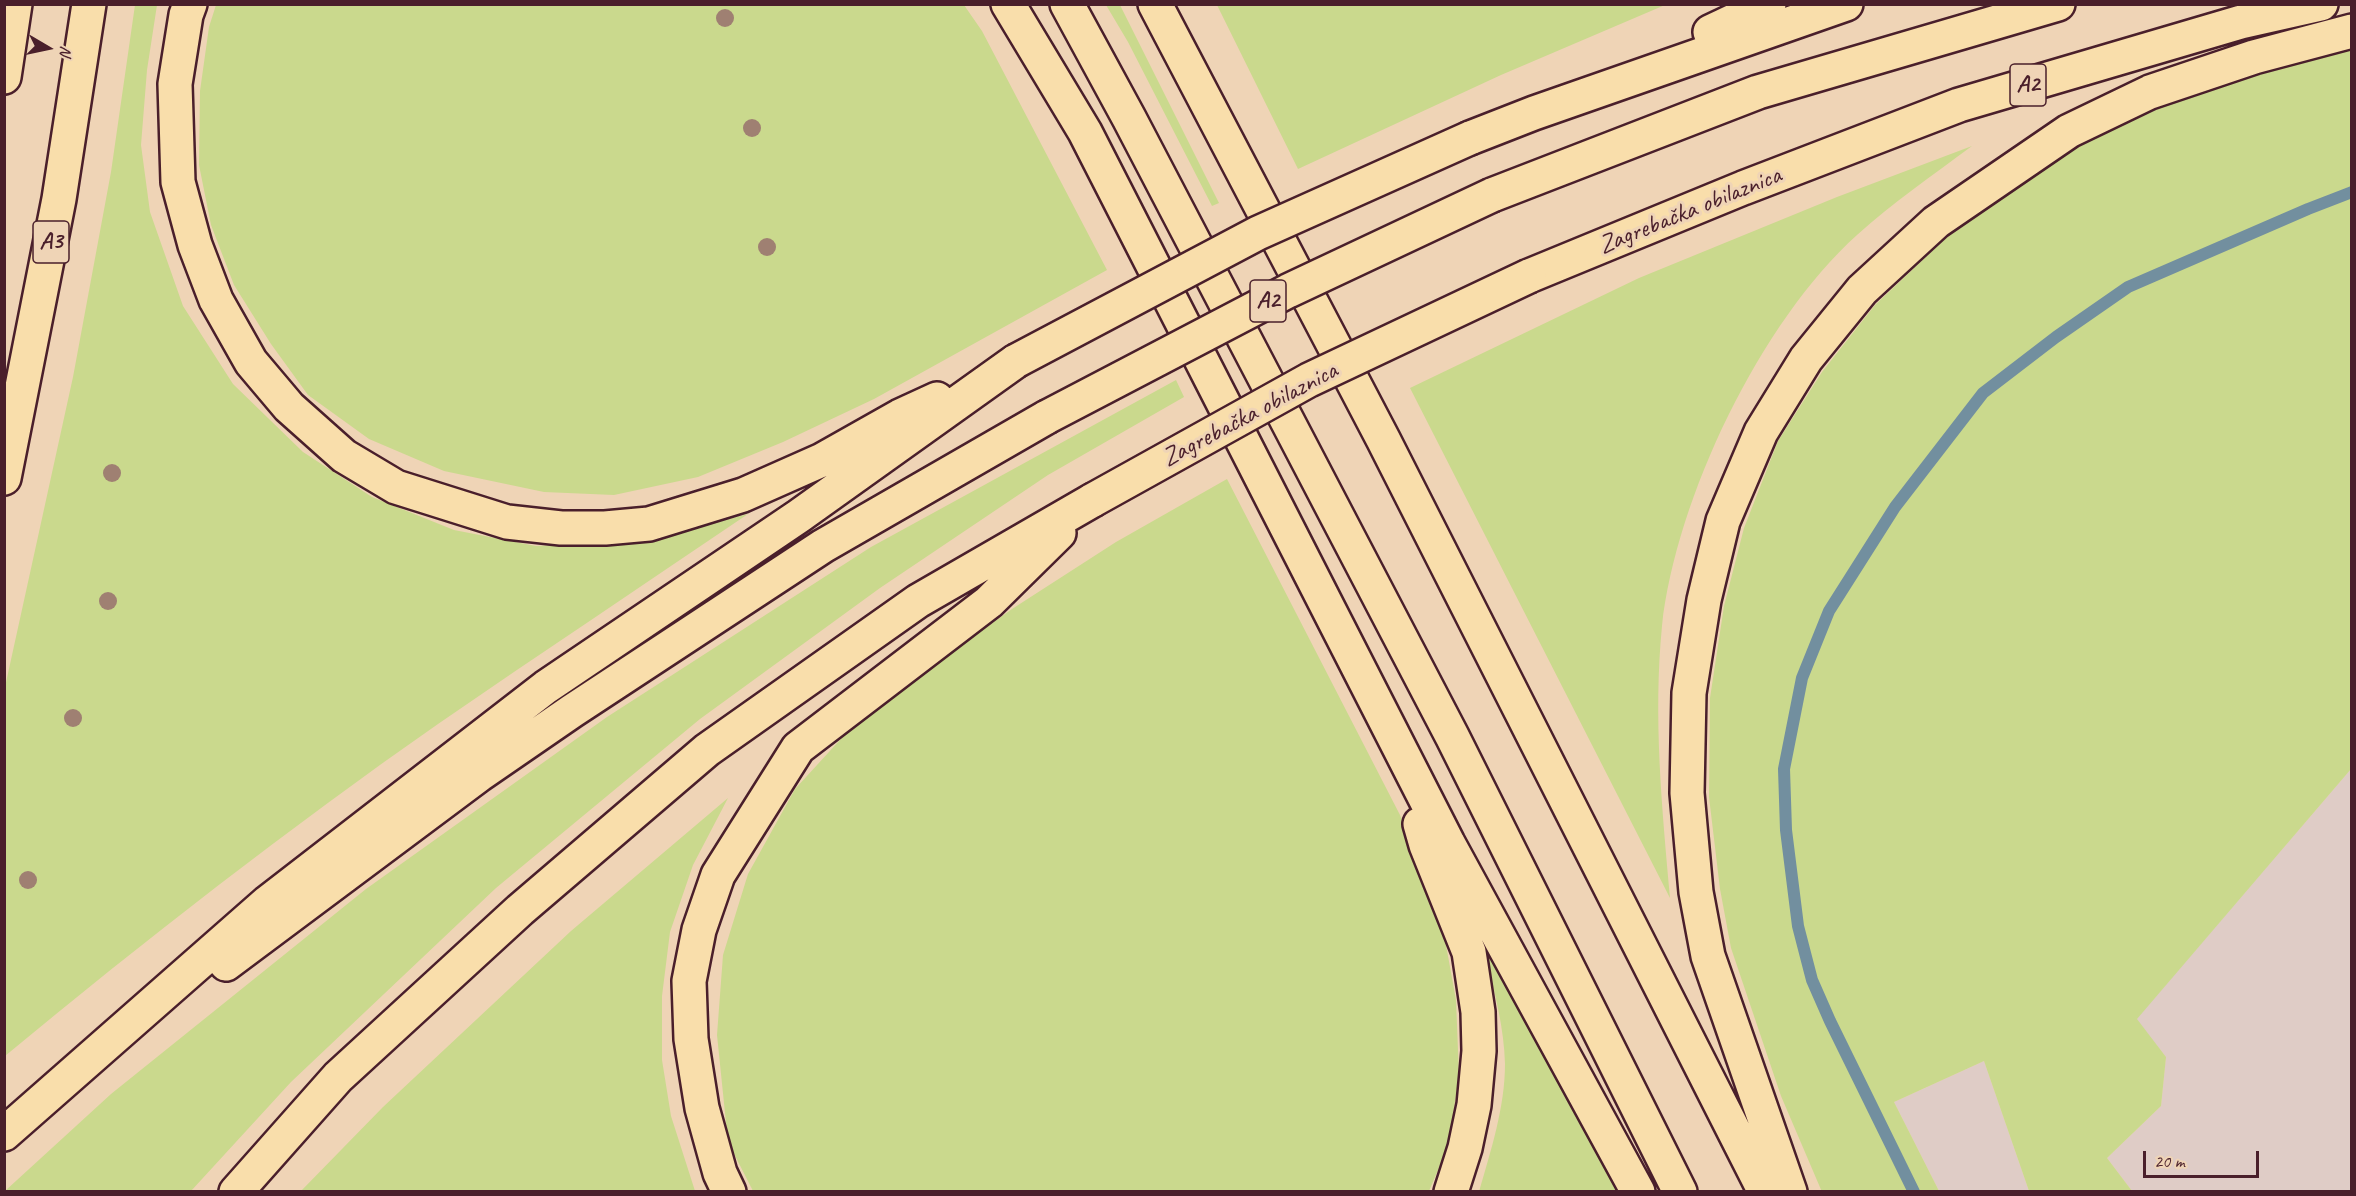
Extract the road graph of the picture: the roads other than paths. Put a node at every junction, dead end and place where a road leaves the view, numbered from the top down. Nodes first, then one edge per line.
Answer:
1 (15, 4) edge
2 (88, 4) edge
3 (190, 4) edge
4 (988, 4) edge
5 (1008, 4) edge
6 (1067, 4) edge
7 (1155, 4) edge
8 (1769, 4) edge
9 (1846, 4) edge
10 (2058, 4) edge
11 (2321, 4) edge
12 (2352, 31) edge
13 (1029, 42) junction
14 (4, 77) edge
15 (1534, 113) junction
16 (1008, 367) junction
17 (4, 478) edge
18 (1093, 500) junction
19 (1403, 755) junction
20 (82, 1068) junction
21 (4, 1134) edge
22 (236, 1191) edge
23 (729, 1191) edge
24 (1451, 1191) edge
25 (1638, 1191) edge
26 (1680, 1191) edge
27 (1765, 1191) edge
28 (1790, 1191) edge

1 - 14 highway
2 - 17 highway, A3
3 - 16 highway
4 - 13 highway
5 - 13 highway
6 - 26 highway
7 - 27 highway
8 - 15 highway
9 - 15 highway
10 - 20 highway, A2, bridge
11 - 18 highway, Zagrebačka obilaznica / A2, bridge
12 - 28 highway
13 - 19 highway
15 - 16 highway, bridge
16 - 20 highway
18 - 22 highway
18 - 23 highway
19 - 24 highway
19 - 25 highway
20 - 21 highway

